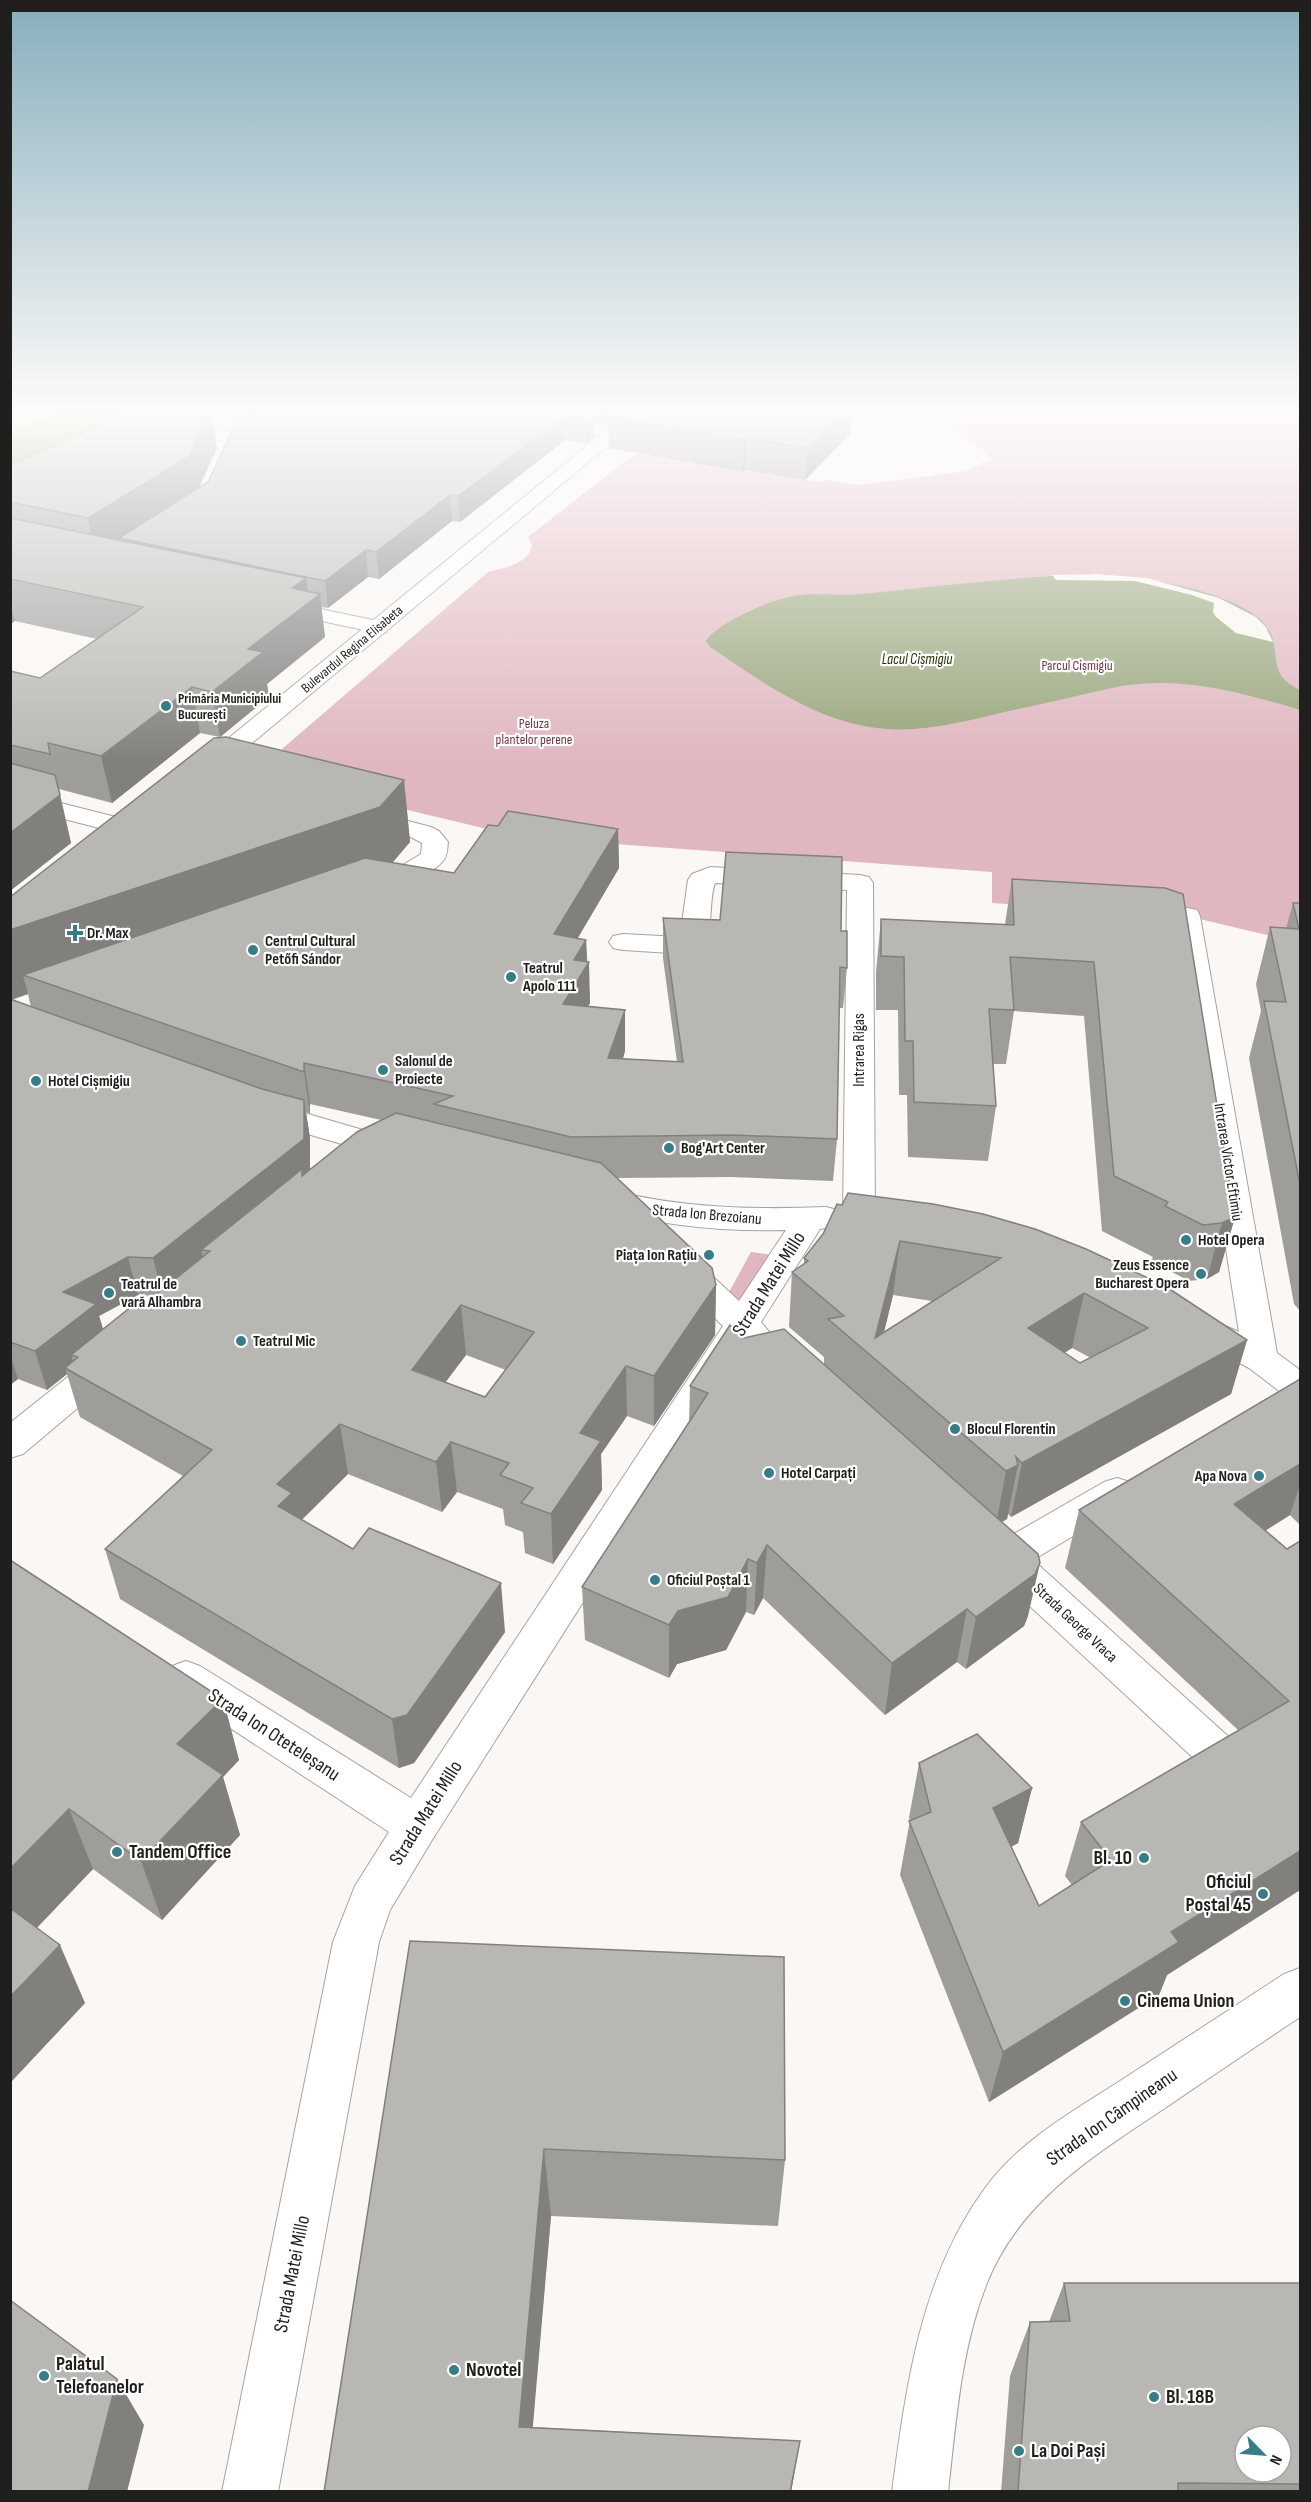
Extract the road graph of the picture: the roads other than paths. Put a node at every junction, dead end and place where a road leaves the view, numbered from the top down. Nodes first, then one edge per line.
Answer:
1 (496, 530) edge
2 (252, 601) edge
3 (378, 627) junction
4 (230, 784) edge
5 (10, 797) edge
6 (343, 812) edge
7 (133, 829) edge
8 (354, 892) edge
9 (1188, 916) edge
10 (623, 942) dead end
11 (236, 1101) edge
12 (374, 1145) junction
13 (420, 1155) edge
14 (346, 1167) edge
15 (576, 1192) edge
16 (615, 1202) junction
17 (810, 1219) junction
18 (875, 1219) joint
19 (1178, 1316) edge
20 (743, 1325) junction
21 (129, 1347) edge
22 (787, 1364) edge
23 (1284, 1380) edge
24 (10, 1444) edge
25 (1146, 1475) edge
26 (159, 1661) edge
27 (1216, 1752) edge
28 (417, 1826) junction
29 (1300, 1989) edge
30 (250, 2492) edge
31 (920, 2492) edge

1 - 3 street, Bulevardul Regina Elisabeta
2 - 3 street
3 - 4 street, Bulevardul Regina Elisabeta
5 - 7 street
6 - 8 street
9 - 23 street, Intrarea Victor Eftimiu
10 - 18 street, Intrarea Rigas
11 - 12 street
12 - 13 street
12 - 14 street
15 - 16 street, Strada Ion Brezoianu
16 - 17 street, Strada Ion Brezoianu
16 - 20 street
17 - 18 street, Strada Ion Brezoianu
17 - 20 street, Strada Matei Millo
19 - 23 street
20 - 22 street
20 - 28 street, Strada Matei Millo
21 - 24 street
25 - 27 street, Strada George Vraca
26 - 28 street, Strada Ion Oteteleșanu
28 - 30 street, Strada Matei Millo
29 - 31 street, Strada Ion Câmpineanu

